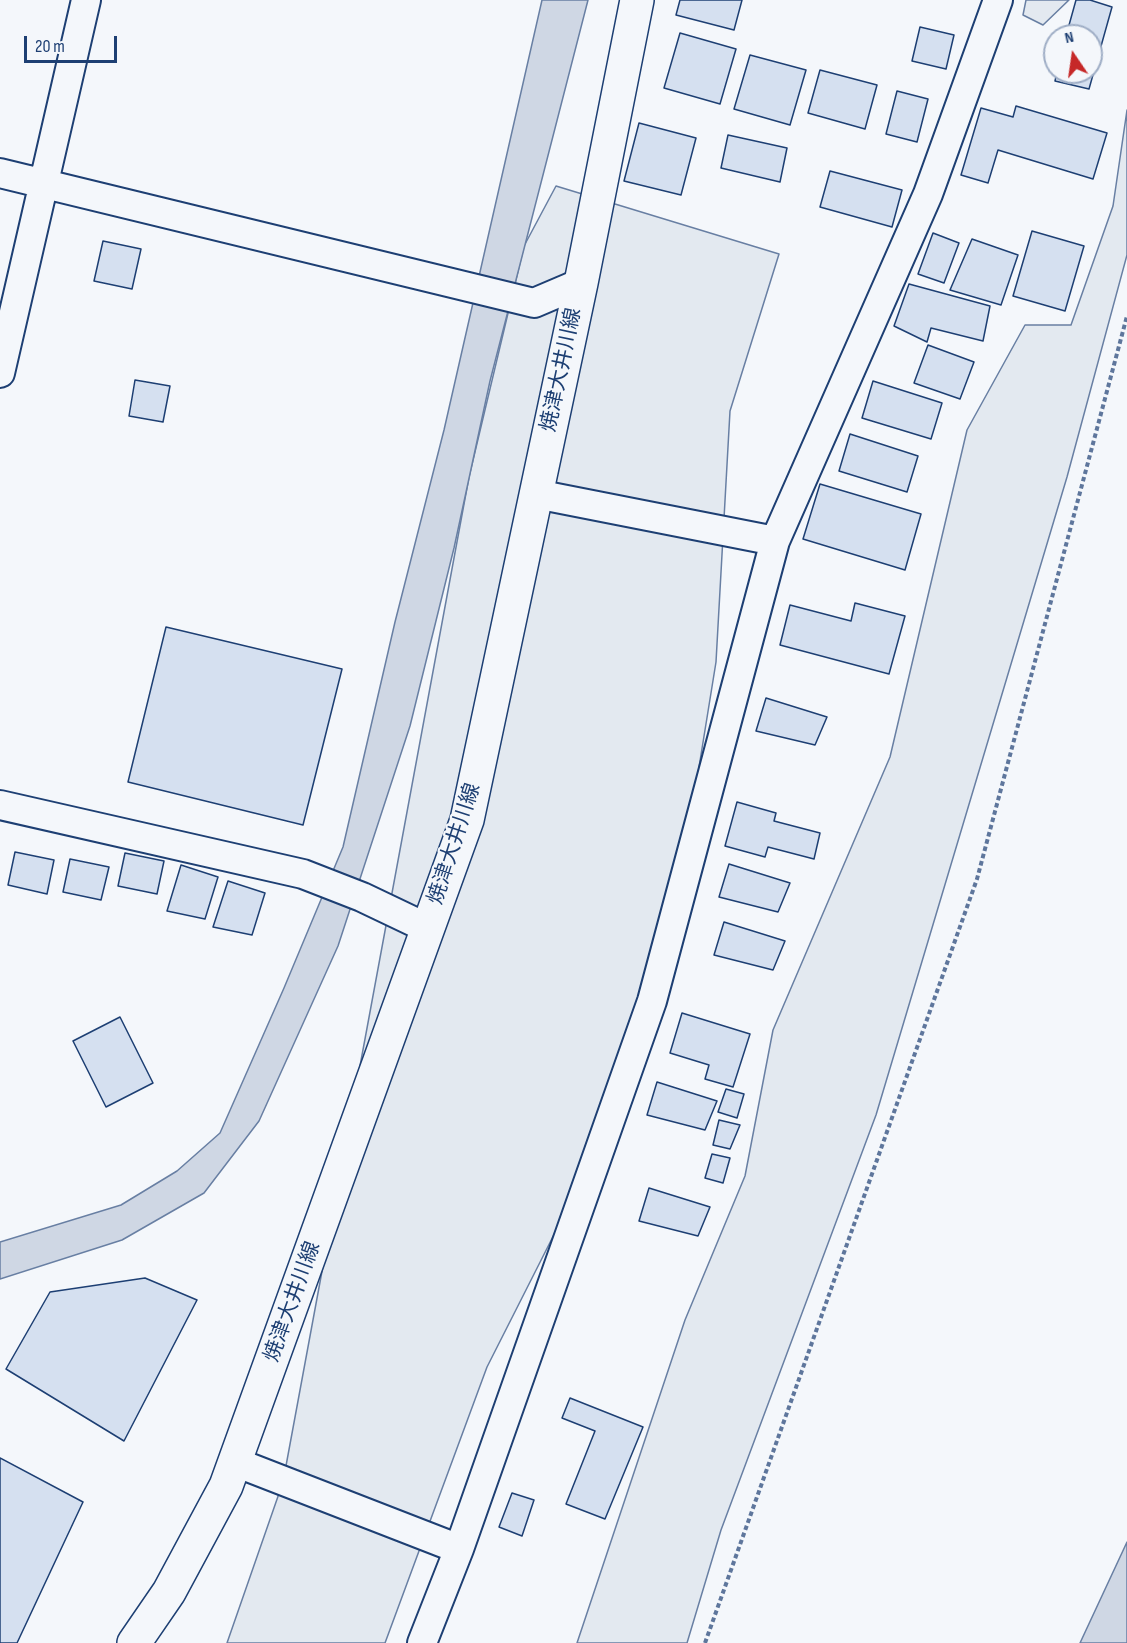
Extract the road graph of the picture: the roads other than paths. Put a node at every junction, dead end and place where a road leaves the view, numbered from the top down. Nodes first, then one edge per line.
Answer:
1 (86, 0) edge
2 (637, 0) edge
3 (998, 0) edge
4 (0, 173) edge
5 (43, 185) junction
6 (581, 283) junction
7 (0, 373) edge
8 (536, 494) junction
9 (775, 542) junction
10 (0, 805) edge
11 (428, 928) junction
12 (235, 1462) junction
13 (459, 1549) junction
14 (134, 1643) edge
15 (422, 1643) edge

1 - 5 street
2 - 6 main road, 焼津大井川線
3 - 9 street
4 - 5 street
5 - 6 street
5 - 7 street
6 - 8 main road, 焼津大井川線
8 - 9 street
8 - 11 main road, 焼津大井川線
9 - 13 street
10 - 11 street
11 - 12 main road, 焼津大井川線
12 - 13 street
12 - 14 main road, 焼津大井川線
13 - 15 street

